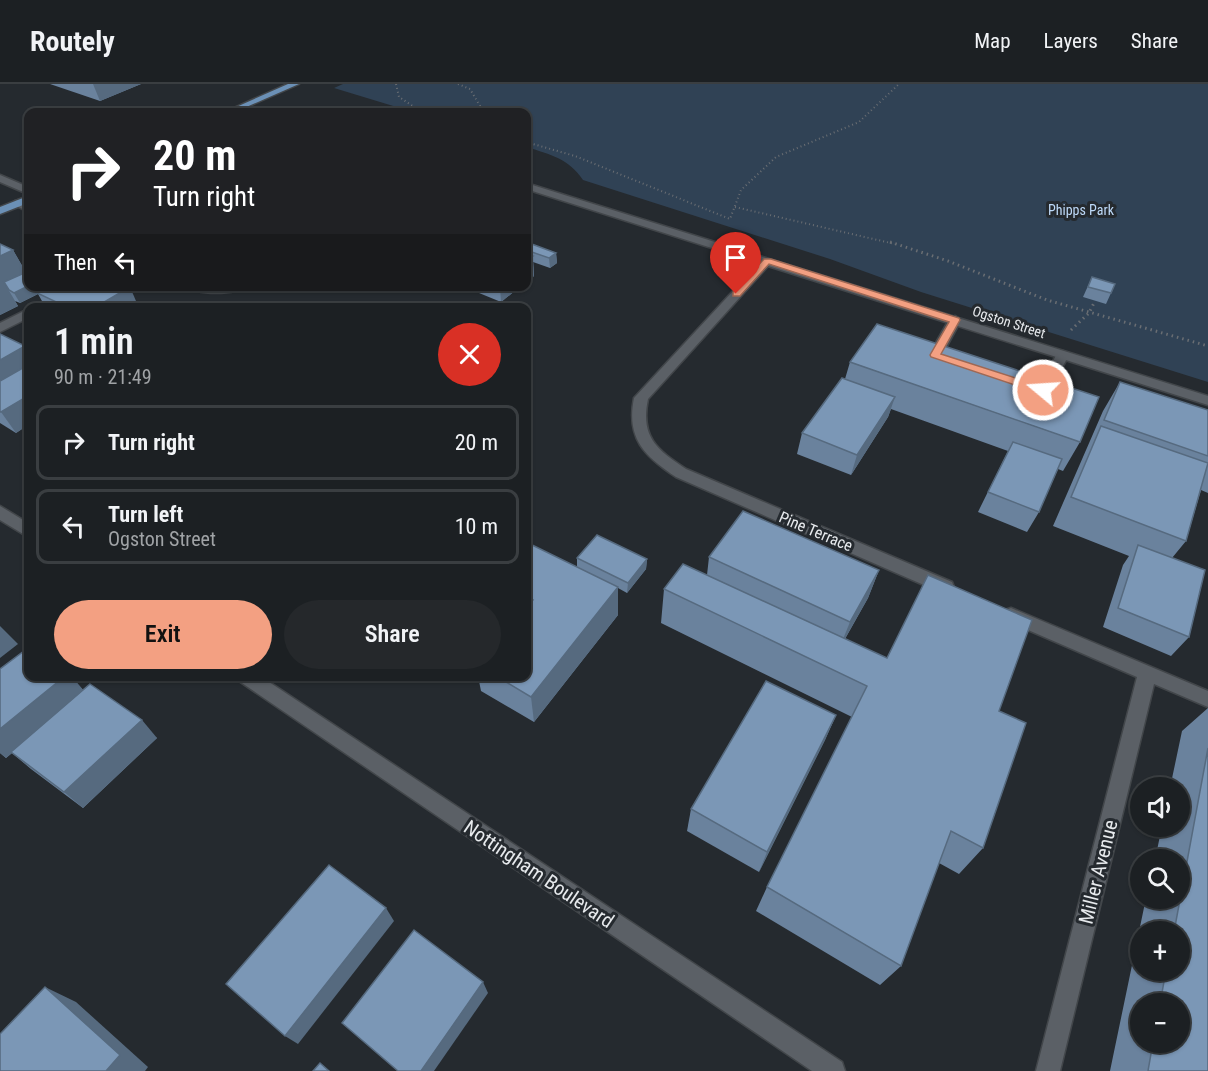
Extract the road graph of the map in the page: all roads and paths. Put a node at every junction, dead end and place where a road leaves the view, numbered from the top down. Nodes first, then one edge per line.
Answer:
1 (295, 84) edge
2 (396, 84) edge
3 (458, 84) edge
4 (898, 84) edge
5 (238, 108) edge
6 (417, 108) edge
7 (479, 108) edge
8 (531, 143) edge
9 (0, 178) edge
10 (24, 188) edge
11 (531, 188) edge
12 (24, 204) edge
13 (735, 207) junction
14 (0, 211) edge
15 (767, 261) junction
16 (69, 291) edge
17 (1095, 301) edge
18 (48, 303) edge
19 (1089, 313) junction
20 (24, 315) edge
21 (955, 320) junction
22 (0, 328) edge
23 (1066, 339) dead end
24 (1208, 346) edge
25 (1063, 355) junction
26 (957, 362) edge
27 (1022, 383) edge
28 (1208, 401) edge
29 (0, 512) edge
30 (24, 528) edge
31 (963, 594) edge
32 (996, 608) edge
33 (1147, 674) junction
34 (252, 681) edge
35 (1208, 699) edge
36 (833, 1071) edge
37 (1048, 1071) edge

1 - 5 main road
2 - 6 path
3 - 7 path
4 - 13 path
8 - 13 path
9 - 10 street
11 - 15 street, Ogston Street
12 - 14 main road
13 - 19 path
15 - 21 street, Ogston Street
15 - 31 street, Pine Terrace
16 - 18 street
17 - 19 path
19 - 23 path
19 - 24 path
20 - 22 street
21 - 25 street, Ogston Street
21 - 26 street
25 - 27 street
25 - 28 street, Ogston Street
29 - 30 street
32 - 33 street
33 - 35 street
33 - 37 street, Miller Avenue
34 - 36 street, Nottingham Boulevard

